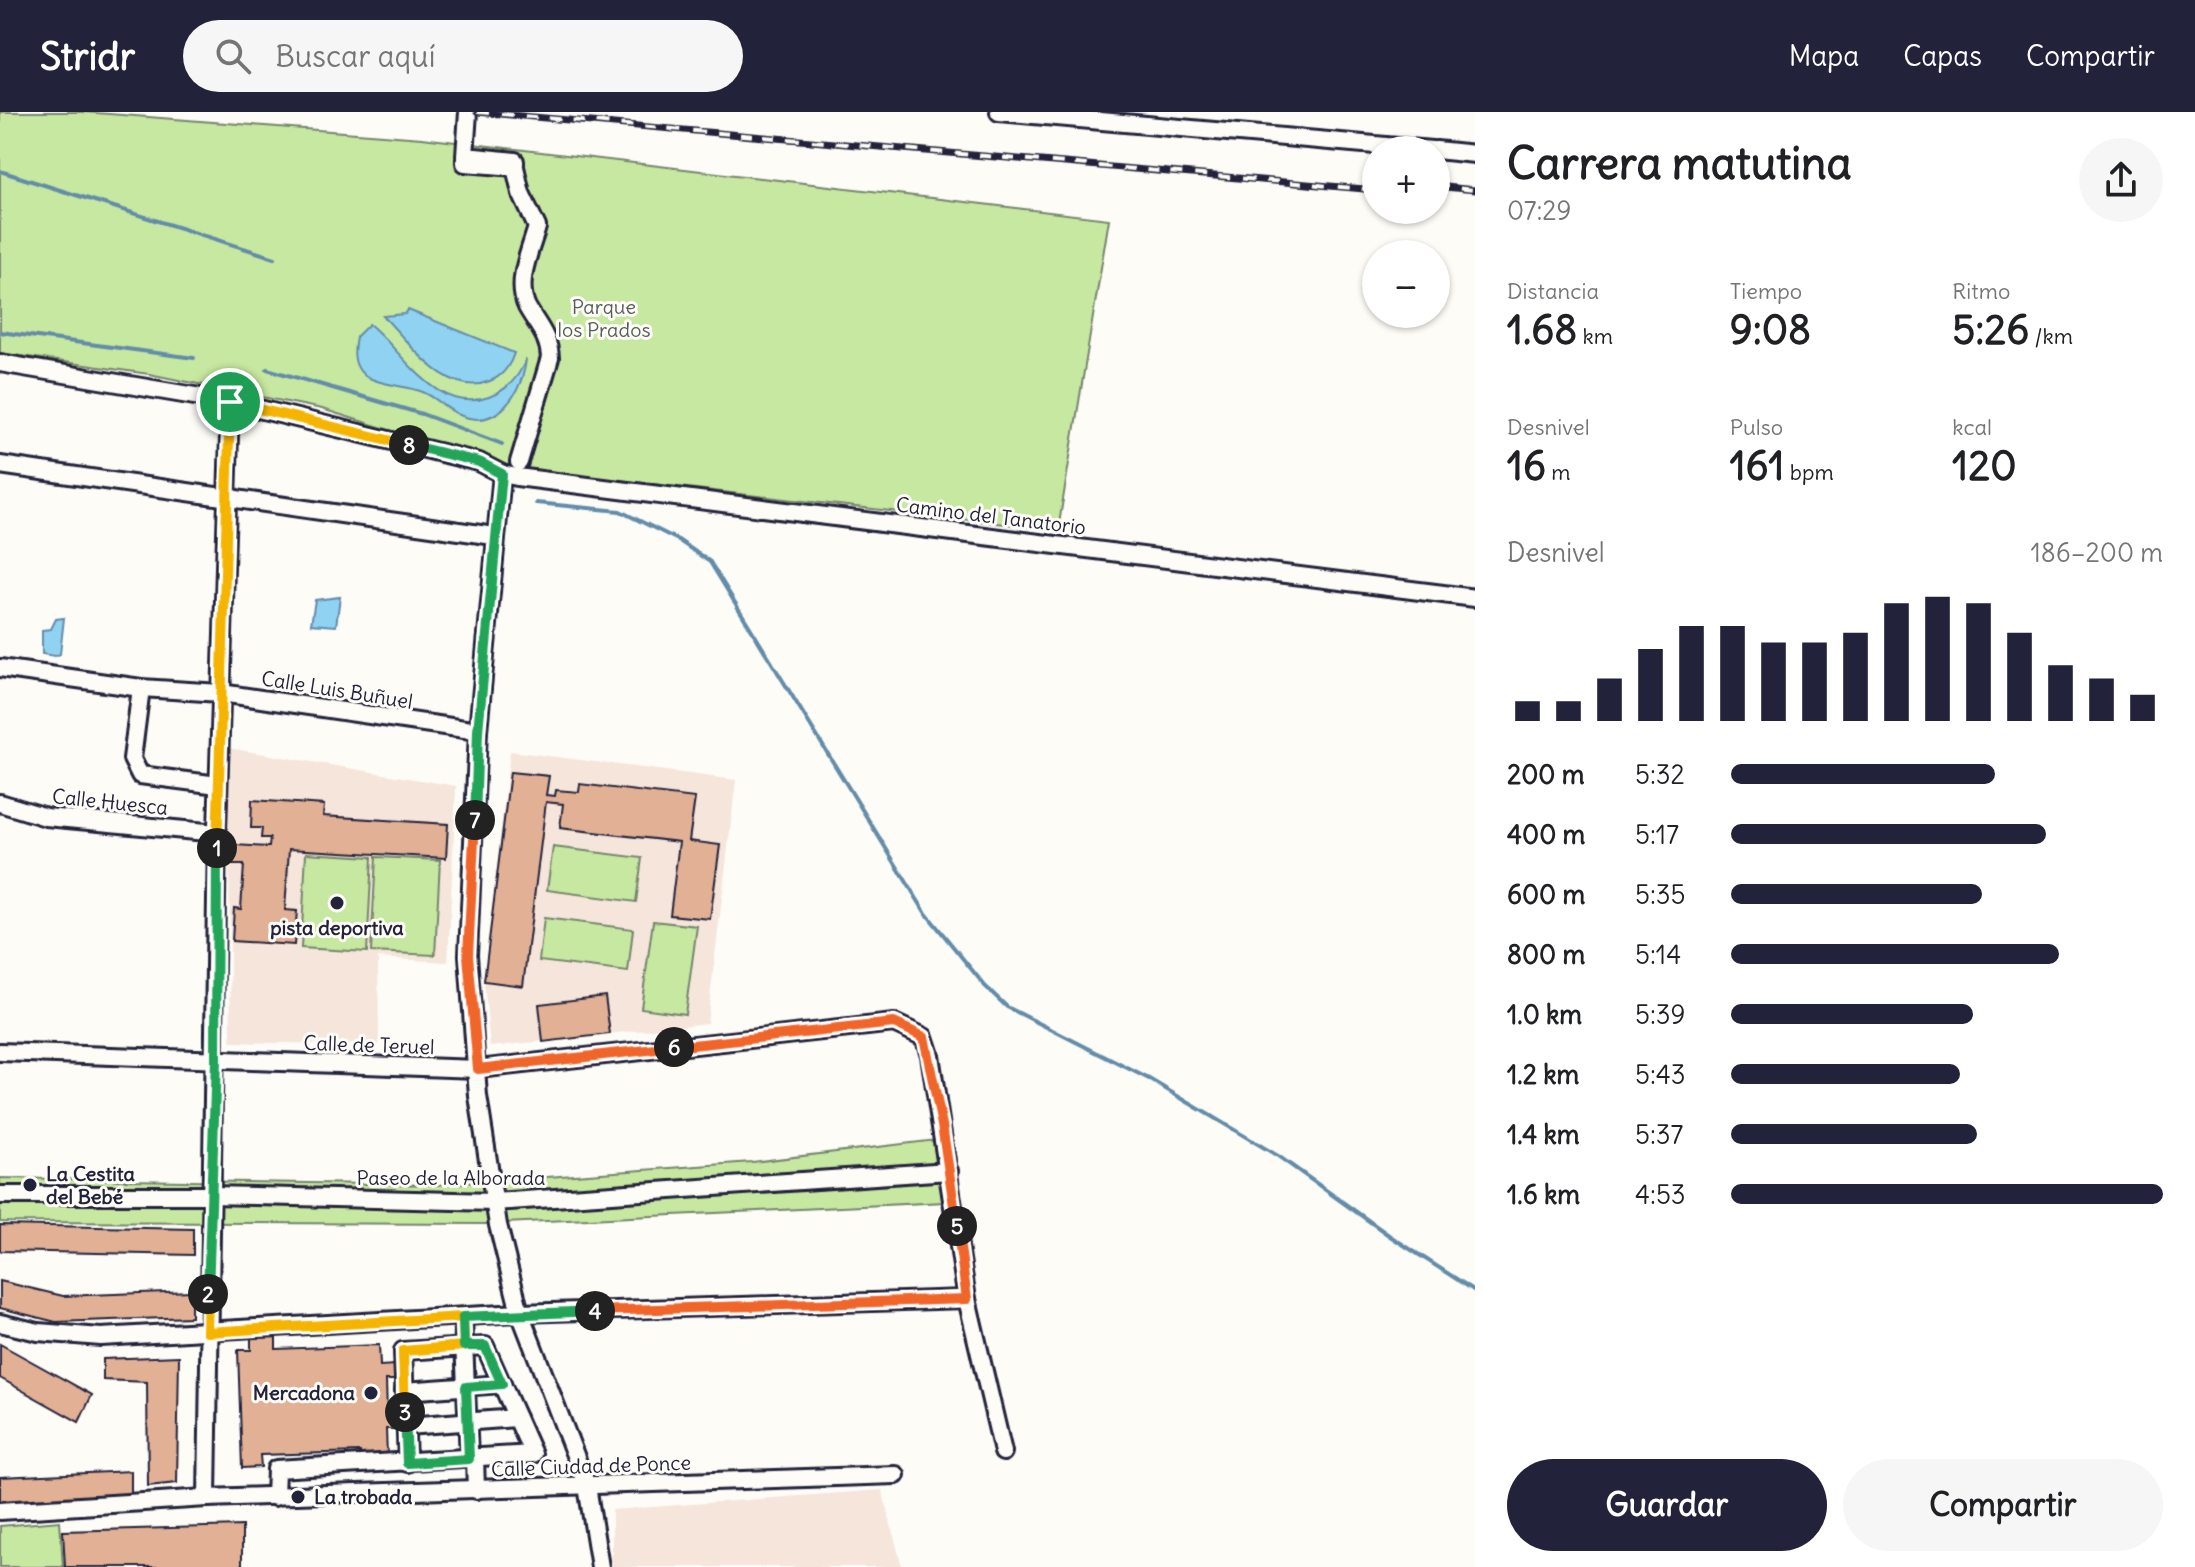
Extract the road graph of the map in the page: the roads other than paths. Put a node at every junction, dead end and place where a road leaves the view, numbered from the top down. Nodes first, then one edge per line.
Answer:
1 (468, 112) edge
2 (999, 112) edge
3 (1039, 114) edge
4 (1362, 143) edge
5 (1450, 152) edge
6 (1475, 154) edge
7 (0, 363) edge
8 (230, 402) junction
9 (519, 462) dead end
10 (0, 465) edge
11 (502, 474) junction
12 (227, 498) junction
13 (494, 536) junction
14 (1475, 598) edge
15 (0, 668) edge
16 (141, 688) junction
17 (221, 693) junction
18 (478, 731) junction
19 (218, 785) junction
20 (0, 805) edge
21 (217, 833) junction
22 (0, 1052) edge
23 (216, 1060) junction
24 (478, 1069) junction
25 (949, 1171) junction
26 (0, 1195) edge
27 (211, 1195) junction
28 (494, 1202) junction
29 (967, 1299) junction
30 (520, 1313) junction
31 (463, 1317) junction
32 (0, 1323) edge
33 (207, 1332) junction
34 (464, 1346) junction
35 (502, 1384) junction
36 (466, 1387) junction
37 (404, 1391) junction
38 (517, 1418) junction
39 (467, 1421) junction
40 (406, 1426) junction
41 (1003, 1452) dead end
42 (472, 1458) junction
43 (407, 1463) junction
44 (896, 1475) dead end
45 (587, 1486) junction
46 (476, 1490) junction
47 (275, 1497) junction
48 (207, 1498) junction
49 (0, 1511) edge
50 (600, 1567) edge

1 - 9 street
2 - 3 street
3 - 4 street
5 - 6 street
7 - 8 street, Camino del Tanatorio
8 - 11 street, Camino del Tanatorio
8 - 12 street
10 - 12 street
11 - 13 street
11 - 14 street, Camino del Tanatorio
12 - 13 street
12 - 17 street
13 - 18 street
15 - 16 street, Calle Luis Buñuel
16 - 17 street, Calle Luis Buñuel
16 - 19 street
17 - 18 street, Calle Luis Buñuel
17 - 19 street
18 - 24 street
19 - 21 street
20 - 21 street, Calle Huesca
21 - 23 street
22 - 23 street, Calle de Teruel
23 - 24 street, Calle de Teruel
23 - 27 street
24 - 25 street, Calle de Teruel
24 - 28 street
25 - 28 street, Paseo de la Alborada
25 - 29 street
26 - 27 street, Paseo de la Alborada
27 - 28 street, Paseo de la Alborada
27 - 33 street
28 - 30 street
29 - 30 street
29 - 41 street
30 - 31 street
30 - 45 street
31 - 33 street
31 - 34 street
32 - 33 street
33 - 48 street
34 - 35 street
34 - 36 street
34 - 37 street
35 - 36 street
35 - 38 street
36 - 37 street
36 - 39 street
37 - 40 street
38 - 39 street
38 - 42 street
39 - 40 street
39 - 42 street
40 - 43 street
42 - 43 street
42 - 46 street
43 - 47 street
44 - 45 street, Calle Ciudad de Ponce
45 - 46 street, Calle Ciudad de Ponce
45 - 50 street
46 - 47 street, Calle Ciudad de Ponce
47 - 48 street, Calle Ciudad de Ponce
48 - 49 street, Calle Ciudad de Ponce

